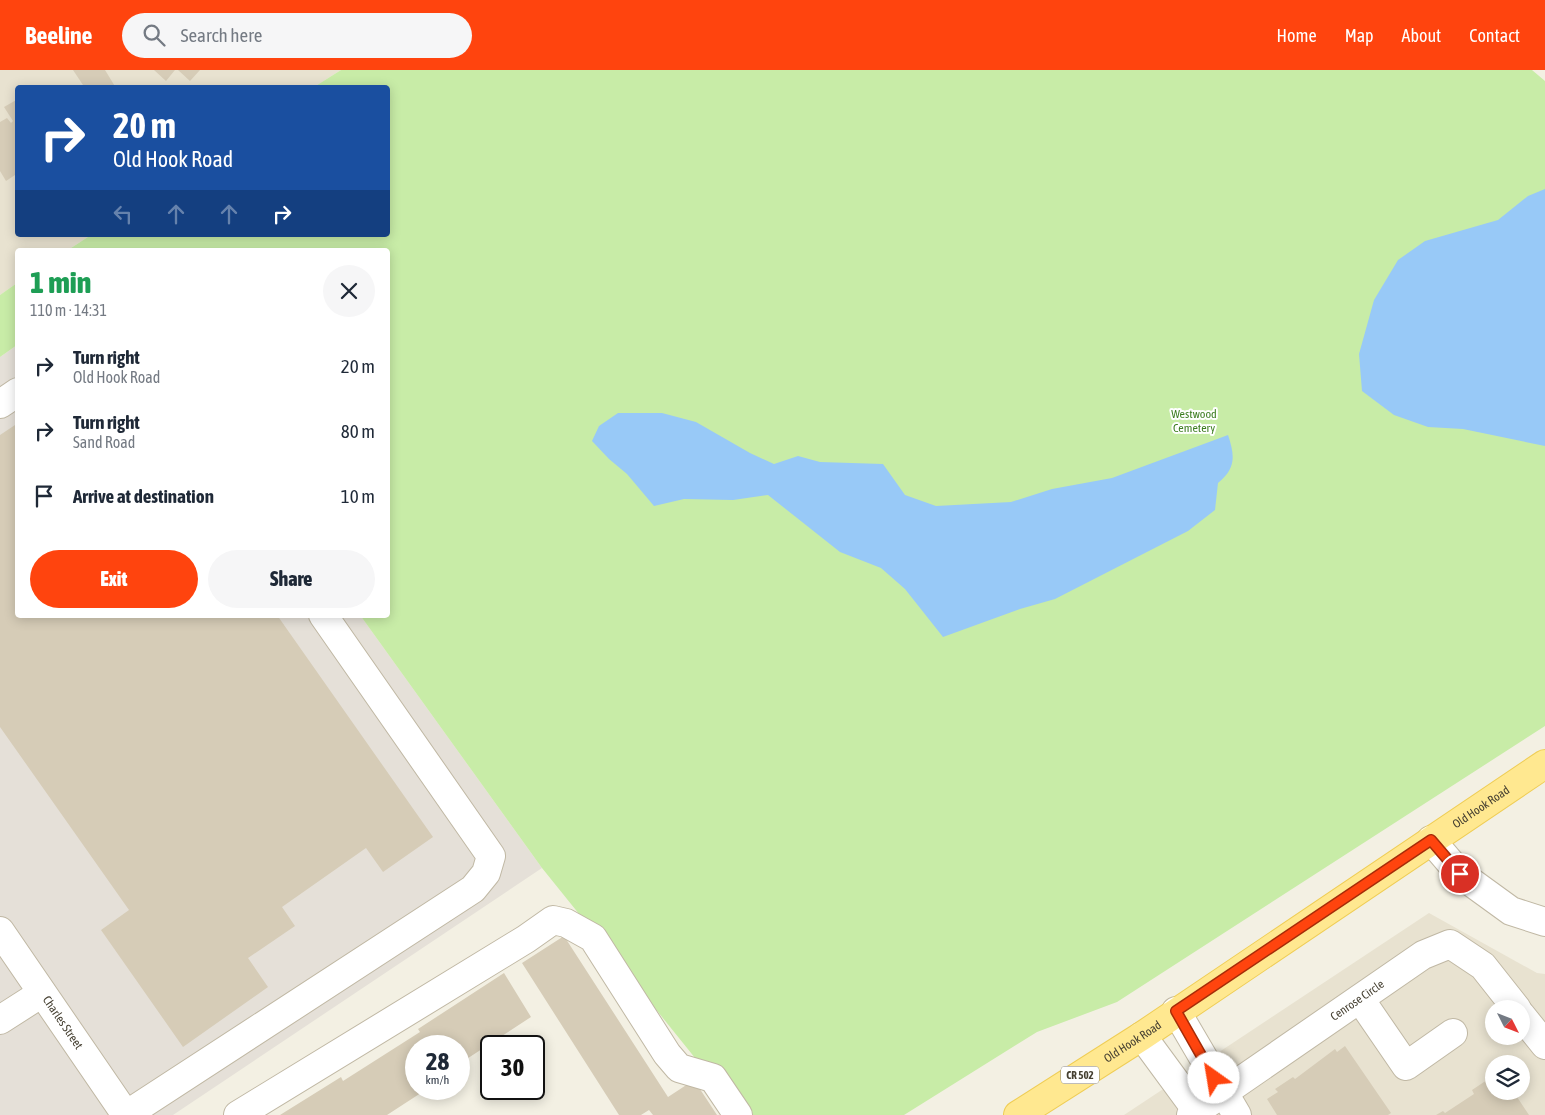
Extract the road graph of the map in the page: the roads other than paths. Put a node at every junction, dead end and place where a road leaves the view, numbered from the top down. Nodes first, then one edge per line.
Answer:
1 (15, 394) edge
2 (0, 404) edge
3 (325, 618) edge
4 (1545, 764) edge
5 (1431, 840) junction
6 (1545, 922) edge
7 (0, 931) edge
8 (42, 993) junction
9 (1360, 999) junction
10 (1510, 1000) edge
11 (1176, 1011) junction
12 (0, 1020) edge
13 (1530, 1026) edge
14 (1452, 1034) dead end
15 (1142, 1036) junction
16 (1545, 1045) edge
17 (1230, 1104) edge
18 (1196, 1114) edge
19 (126, 1115) edge
20 (238, 1115) edge
21 (738, 1115) edge
22 (1018, 1115) edge

1 - 2 street
3 - 19 street
4 - 5 main road, Old Hook Road / CR 502
5 - 6 street
5 - 11 main road, Old Hook Road / CR 502
7 - 8 street, Charles Street
8 - 12 street
8 - 19 street, Charles Street
9 - 10 street, Cenrose Circle
9 - 14 street
9 - 17 street, Cenrose Circle
11 - 15 main road, Old Hook Road / CR 502
11 - 17 street
13 - 16 street
15 - 18 street
15 - 22 main road, Old Hook Road / CR 502
17 - 18 street, Cenrose Circle
20 - 21 street

